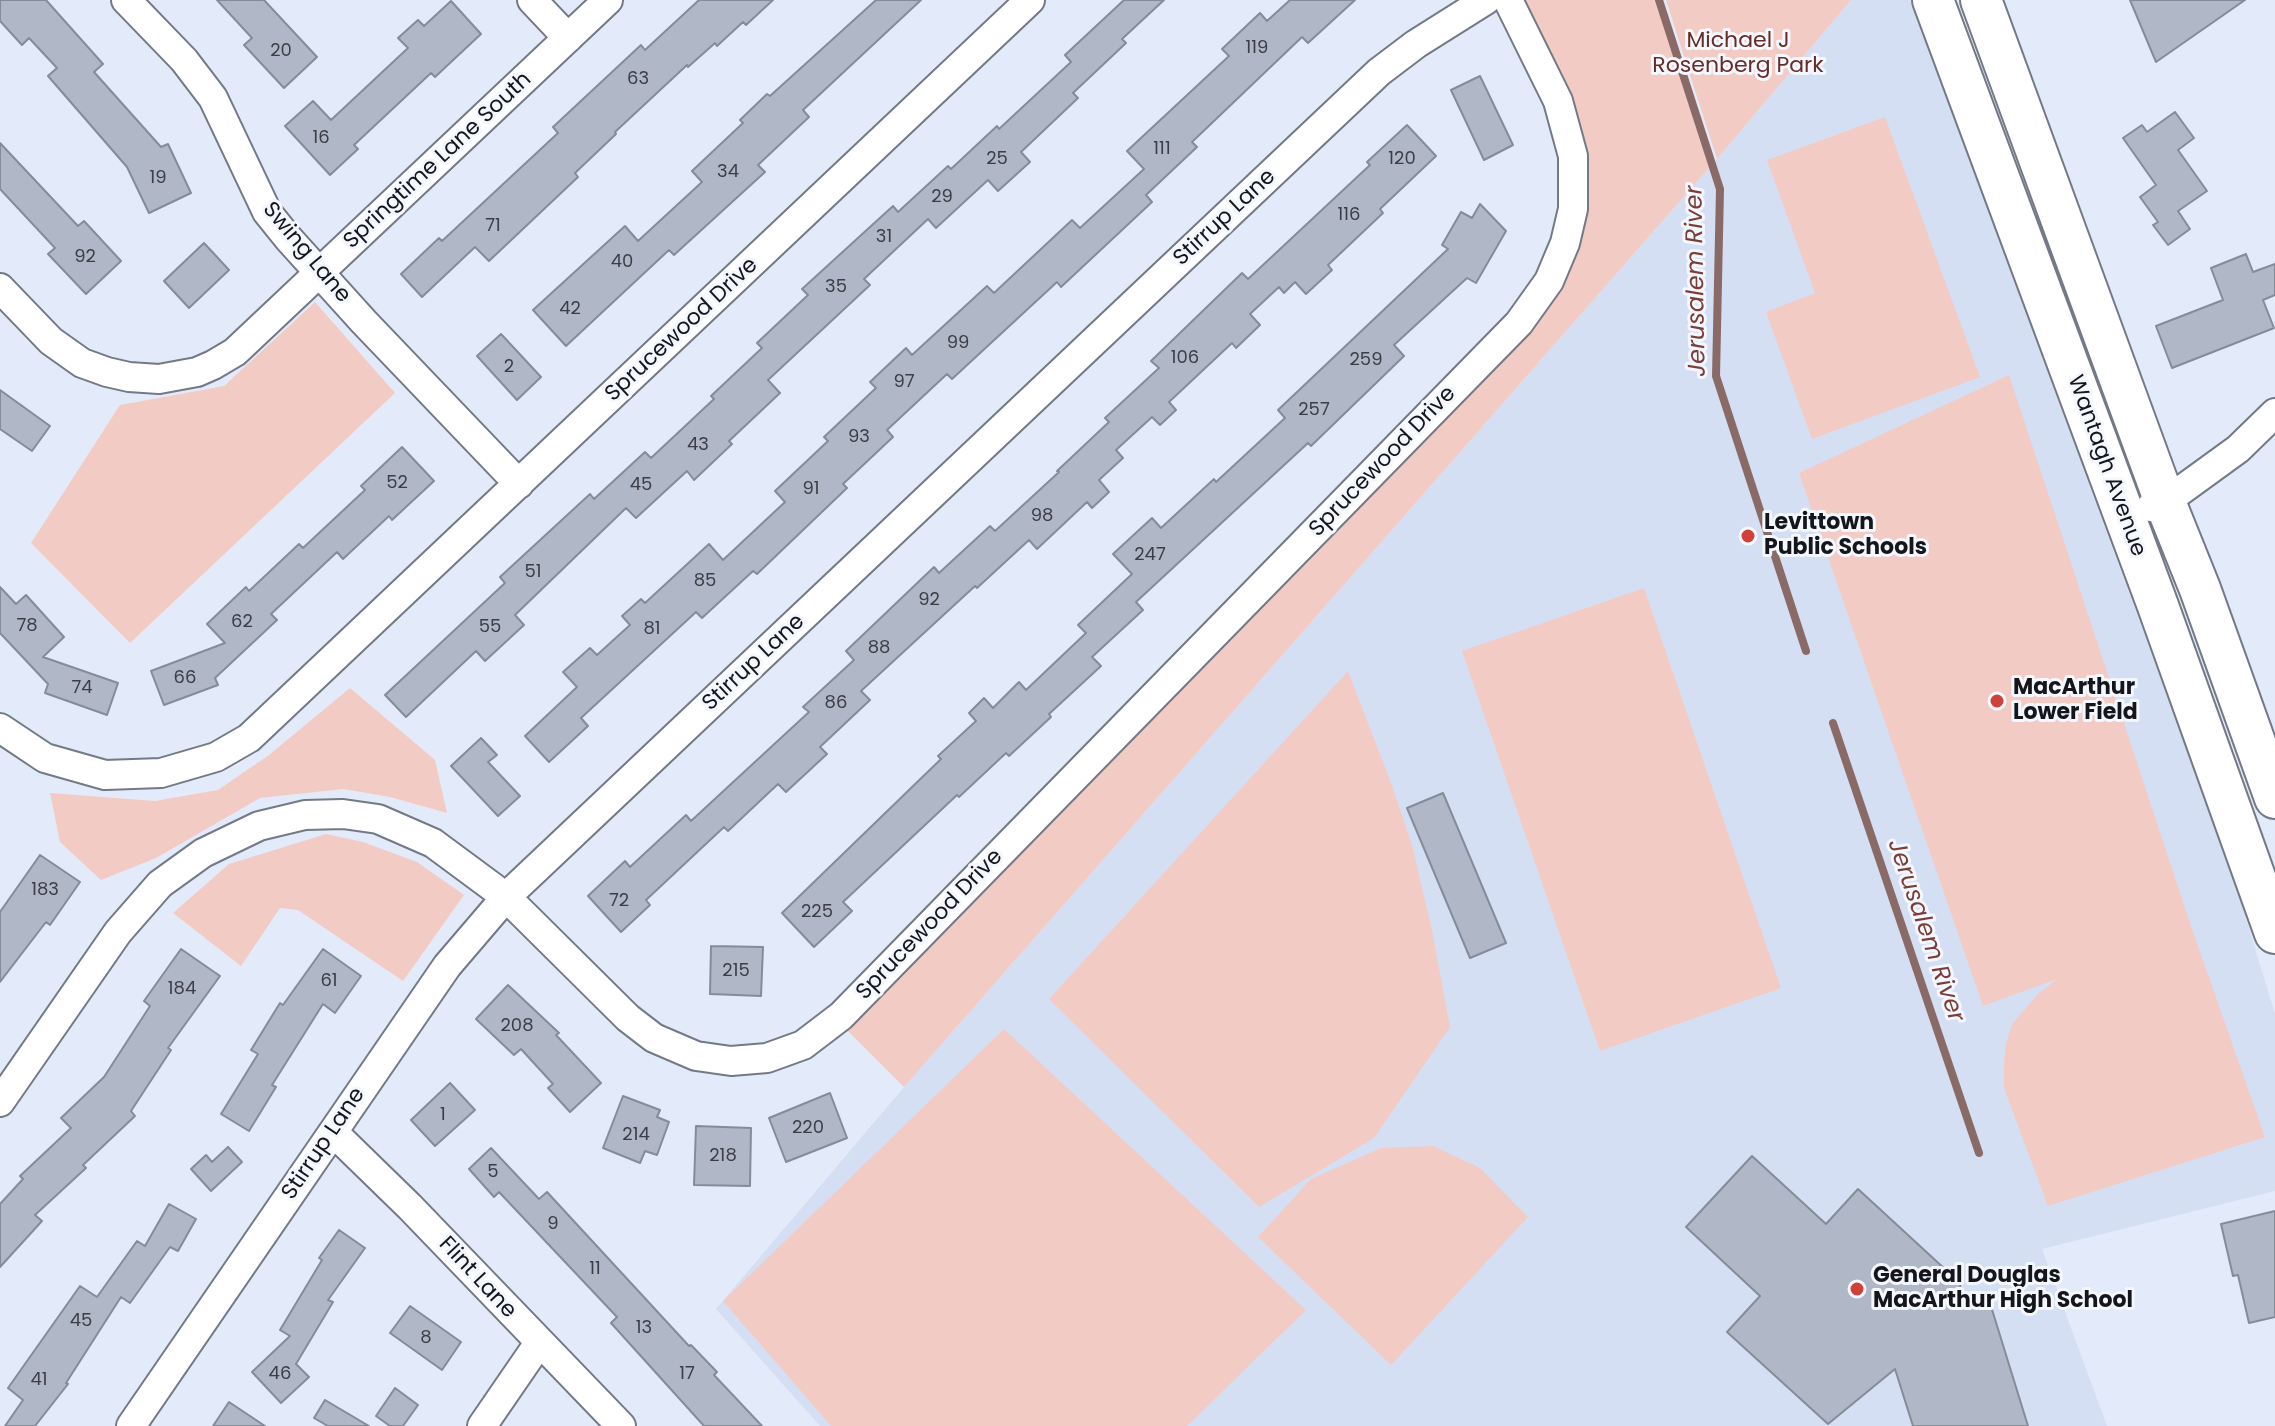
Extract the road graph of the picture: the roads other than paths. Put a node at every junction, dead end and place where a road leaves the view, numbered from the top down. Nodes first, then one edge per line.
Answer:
1 (126, 0) edge
2 (532, 0) edge
3 (608, 0) edge
4 (1030, 0) edge
5 (1486, 0) edge
6 (1508, 0) edge
7 (1933, 0) edge
8 (1981, 0) edge
9 (568, 38) junction
10 (321, 272) junction
11 (0, 288) edge
12 (2275, 413) edge
13 (519, 484) junction
14 (2165, 502) junction
15 (2124, 517) junction
16 (0, 728) edge
17 (2275, 798) edge
18 (506, 897) junction
19 (2274, 928) edge
20 (0, 1102) edge
21 (333, 1132) junction
22 (539, 1343) junction
23 (131, 1426) edge
24 (482, 1426) edge
25 (621, 1426) edge

1 - 10 street, Swing Lane
2 - 9 street
3 - 9 street, Springtime Lane South
4 - 13 street, Sprucewood Drive
5 - 18 street, Stirrup Lane
6 - 18 street, Sprucewood Drive
7 - 15 main road, Wantagh Avenue
8 - 14 main road, Wantagh Avenue
9 - 10 street, Springtime Lane South
10 - 11 street, Springtime Lane South
10 - 13 street, Swing Lane
12 - 14 street
13 - 16 street, Sprucewood Drive
14 - 15 street
14 - 17 main road, Wantagh Avenue
15 - 19 main road, Wantagh Avenue
18 - 20 street, Sprucewood Drive
18 - 21 street, Stirrup Lane
21 - 22 street, Flint Lane
21 - 23 street, Stirrup Lane
22 - 24 street
22 - 25 street, Flint Lane

